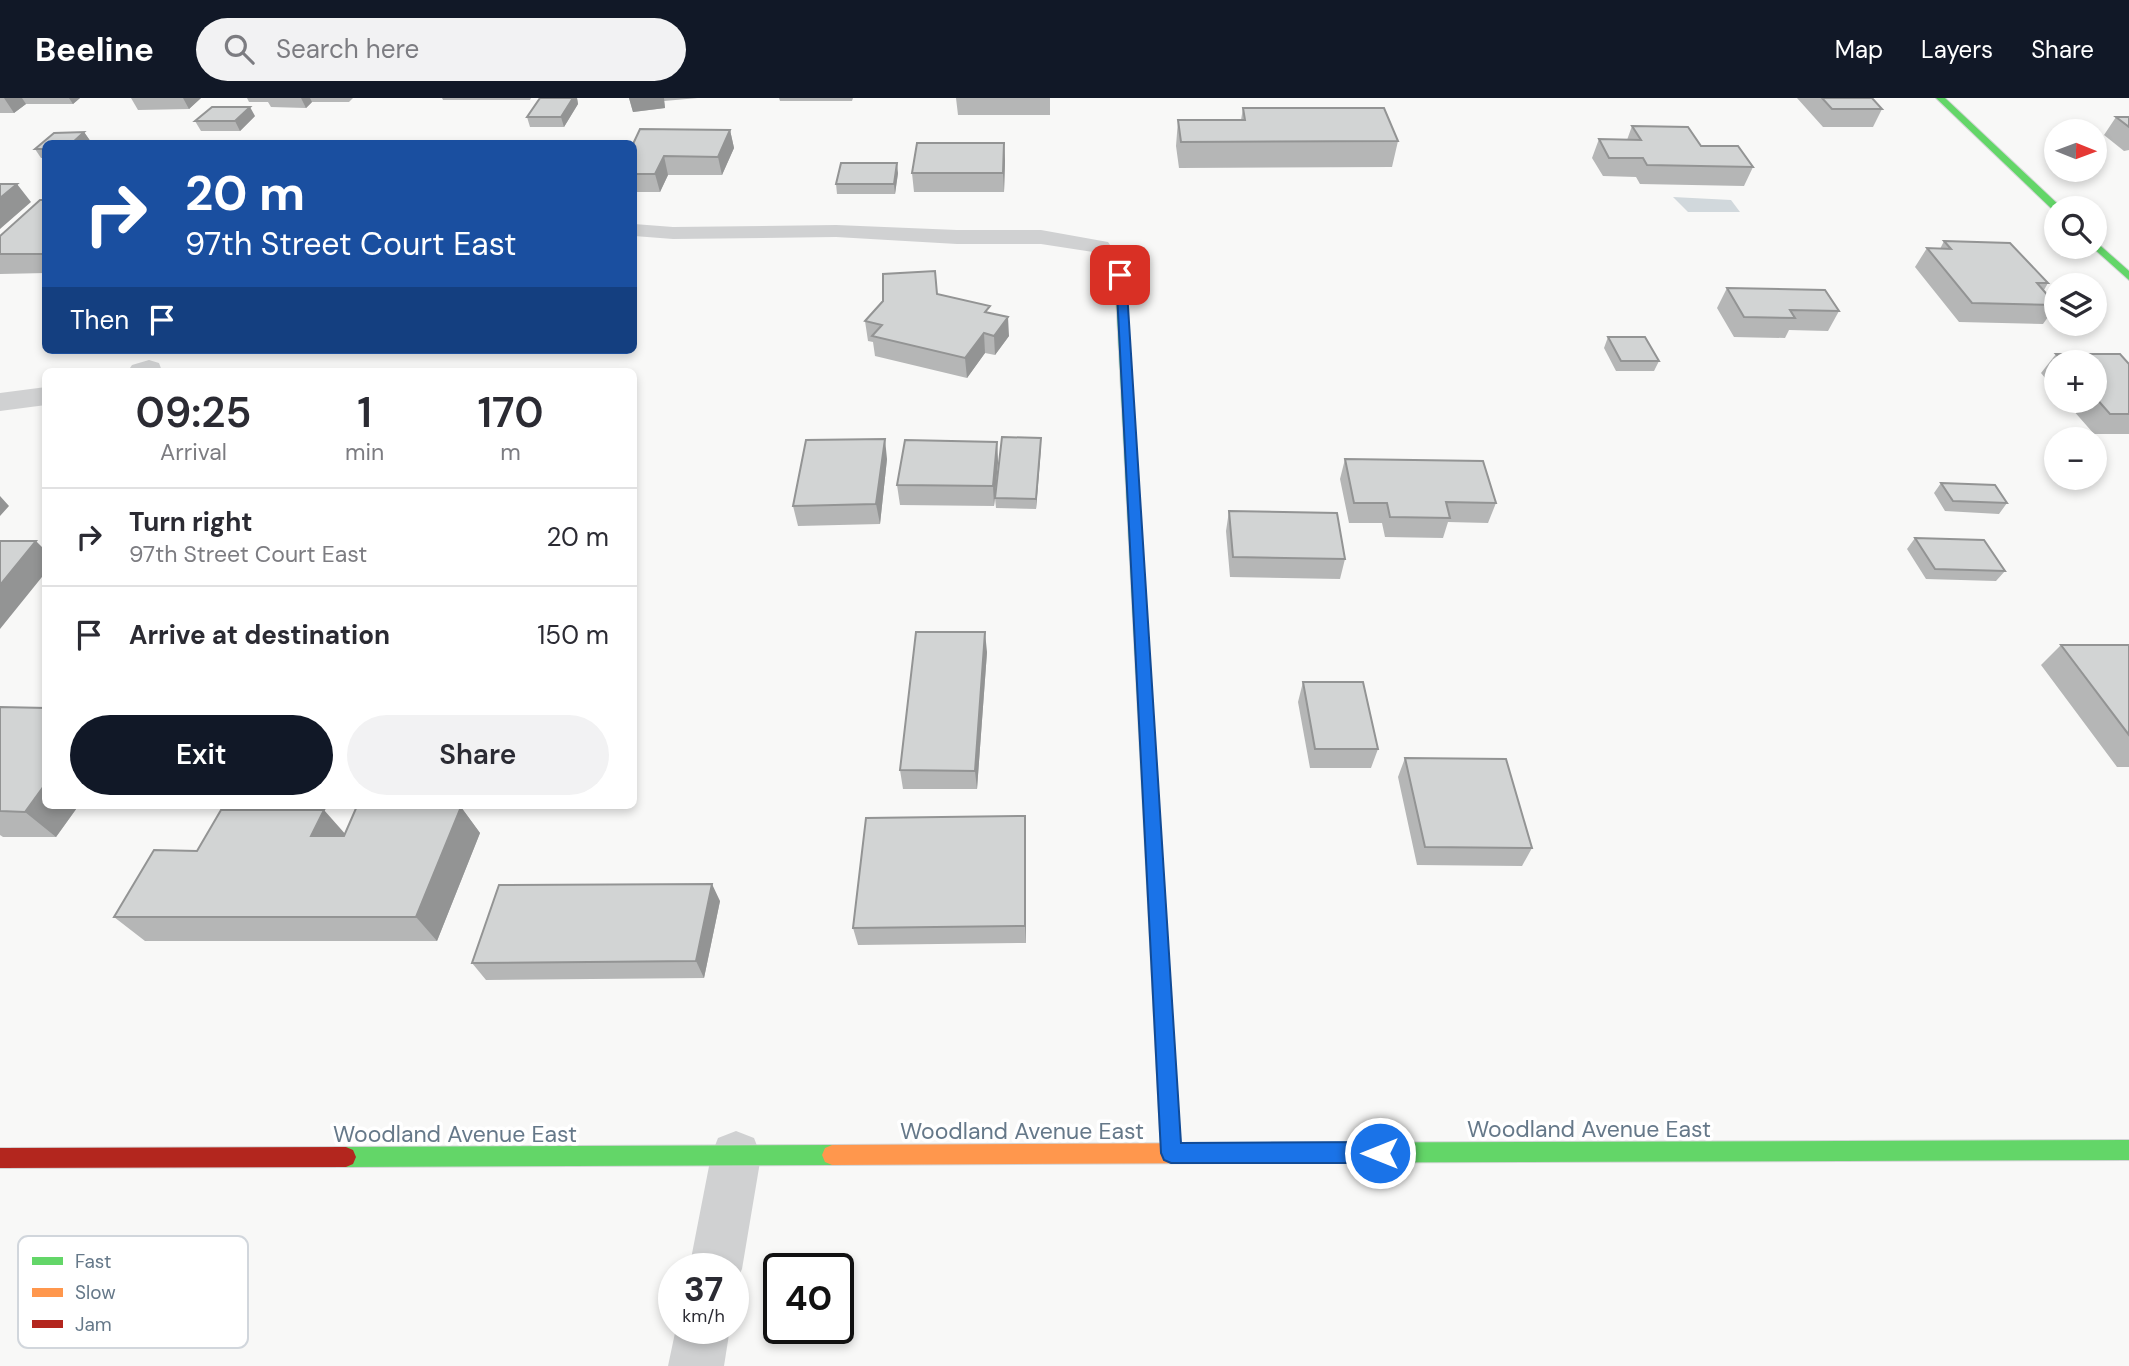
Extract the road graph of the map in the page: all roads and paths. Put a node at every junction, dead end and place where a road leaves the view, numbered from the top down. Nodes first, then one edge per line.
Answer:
1 (1940, 98) edge
2 (2044, 196) edge
3 (637, 230) edge
4 (2107, 256) edge
5 (1120, 275) joint
6 (2129, 277) edge
7 (42, 397) edge
8 (0, 402) edge
9 (2129, 1150) edge
10 (1171, 1153) junction
11 (736, 1156) junction
12 (0, 1158) edge
13 (718, 1253) edge
14 (701, 1344) edge
15 (696, 1366) edge

1 - 2 street
3 - 5 lane
4 - 6 street
5 - 10 street
7 - 8 street
9 - 10 street, Woodland Avenue East
10 - 11 street, Woodland Avenue East
11 - 12 street, Woodland Avenue East
11 - 13 street
14 - 15 street

